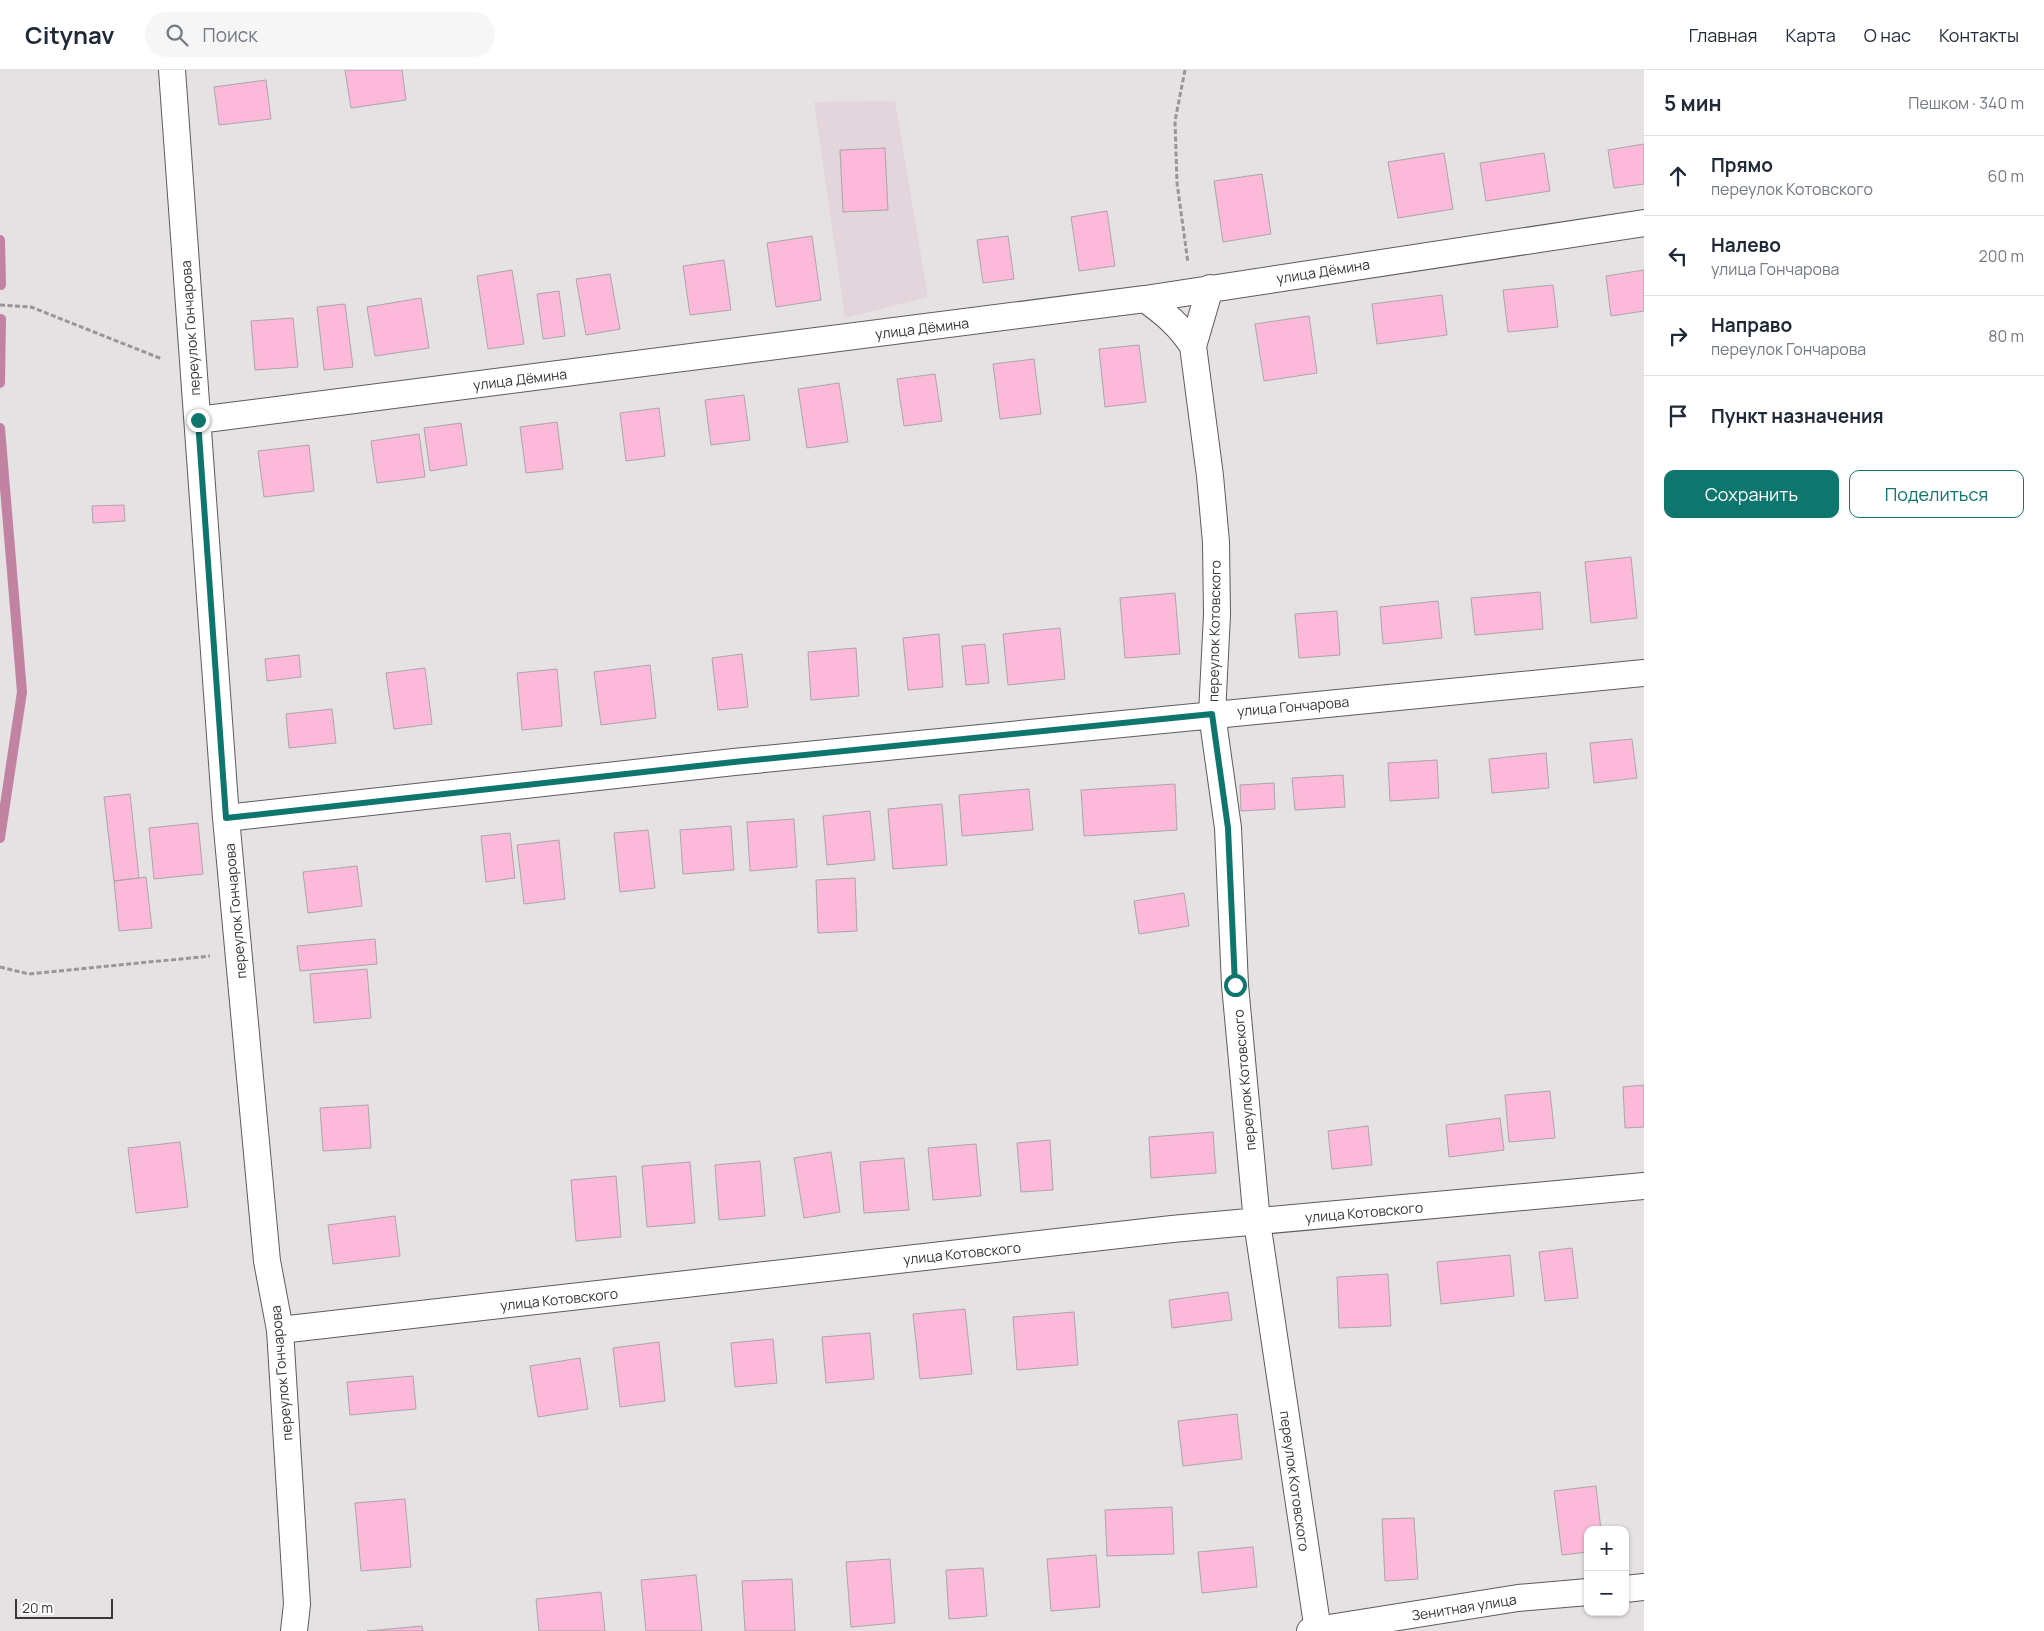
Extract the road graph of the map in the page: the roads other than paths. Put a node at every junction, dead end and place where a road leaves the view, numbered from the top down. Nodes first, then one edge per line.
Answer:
1 (172, 70) edge
2 (1644, 222) edge
3 (1201, 290) junction
4 (1145, 299) junction
5 (1193, 346) junction
6 (198, 420) junction
7 (1644, 673) edge
8 (1212, 714) junction
9 (226, 818) junction
10 (1644, 1186) edge
11 (1257, 1222) junction
12 (280, 1330) junction
13 (1644, 1587) edge
14 (1629, 1589) edge
15 (1584, 1592) edge
16 (294, 1631) edge
17 (1315, 1631) edge

1 - 6 street, переулок Гончарова
2 - 3 street, улица Дёмина
3 - 4 street, улица Дёмина
3 - 5 street
4 - 5 street
4 - 6 street, улица Дёмина
5 - 8 street, переулок Котовского
6 - 9 street, переулок Гончарова
7 - 8 street, улица Гончарова
8 - 9 street, улица Гончарова
8 - 11 street, переулок Котовского
9 - 12 street, переулок Гончарова
10 - 11 street, улица Котовского
11 - 12 street, улица Котовского
11 - 17 street, переулок Котовского
12 - 16 street, переулок Гончарова
13 - 14 street
15 - 17 street, Зенитная улица

